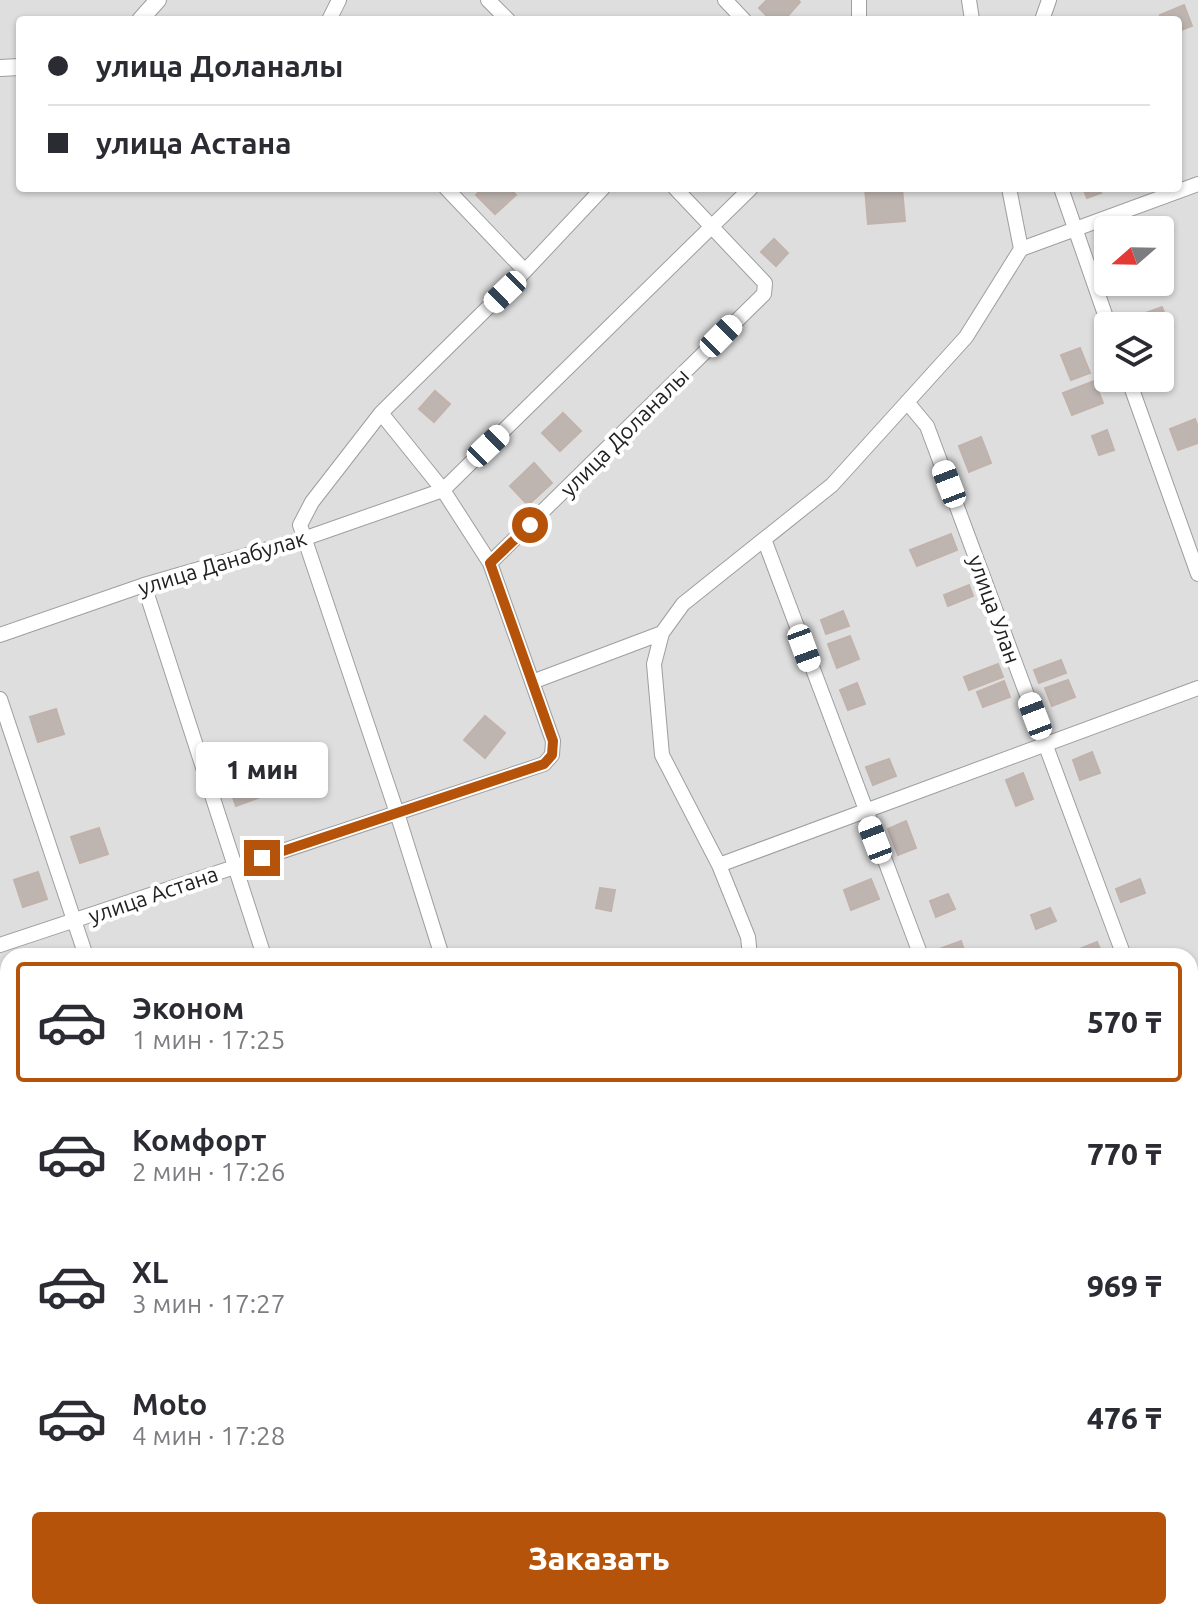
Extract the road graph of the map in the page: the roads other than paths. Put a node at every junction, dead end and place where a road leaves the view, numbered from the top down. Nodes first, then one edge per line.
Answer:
1 (158, 0) edge
2 (488, 0) edge
3 (725, 0) edge
4 (144, 16) edge
5 (504, 16) edge
6 (740, 16) edge
7 (450, 192) edge
8 (599, 192) edge
9 (679, 192) edge
10 (747, 192) edge
11 (1010, 192) edge
12 (1062, 192) edge
13 (1177, 192) edge
14 (713, 227) junction
15 (1075, 230) junction
16 (1021, 249) junction
17 (525, 271) junction
18 (1104, 312) edge
19 (1133, 392) edge
20 (907, 402) junction
21 (381, 413) junction
22 (443, 490) junction
23 (303, 539) junction
24 (764, 539) junction
25 (490, 563) junction
26 (1198, 574) edge
27 (144, 585) junction
28 (662, 633) junction
29 (0, 635) edge
30 (532, 682) junction
31 (1198, 688) edge
32 (0, 699) edge
33 (1045, 745) junction
34 (864, 811) junction
35 (397, 813) junction
36 (719, 865) junction
37 (236, 867) junction
38 (74, 921) junction
39 (0, 945) edge
40 (83, 948) edge
41 (261, 948) edge
42 (439, 948) edge
43 (749, 948) edge
44 (918, 948) edge
45 (1121, 948) edge

1 - 4 street
2 - 5 street
3 - 6 street
7 - 17 street
8 - 17 street
9 - 14 street, улица Доланалы
10 - 14 street
11 - 16 street
12 - 15 street
13 - 15 street
14 - 22 street
14 - 25 street, улица Доланалы
15 - 16 street
15 - 18 street
16 - 20 street
17 - 21 street
19 - 26 street
20 - 24 street
20 - 33 street, улица Улан
21 - 22 street
21 - 23 street
22 - 23 street, улица Данабулак
22 - 25 street
23 - 27 street, улица Данабулак
23 - 35 street
24 - 28 street
24 - 34 street
25 - 30 street
27 - 29 street, улица Данабулак
27 - 37 street
28 - 30 street
28 - 36 street
30 - 35 street, улица Астана
31 - 33 street
32 - 38 street
33 - 34 street
33 - 45 street, улица Улан
34 - 36 street
34 - 44 street
35 - 37 street, улица Астана
35 - 42 street
36 - 43 street
37 - 38 street, улица Астана
37 - 41 street
38 - 39 street, улица Астана
38 - 40 street

